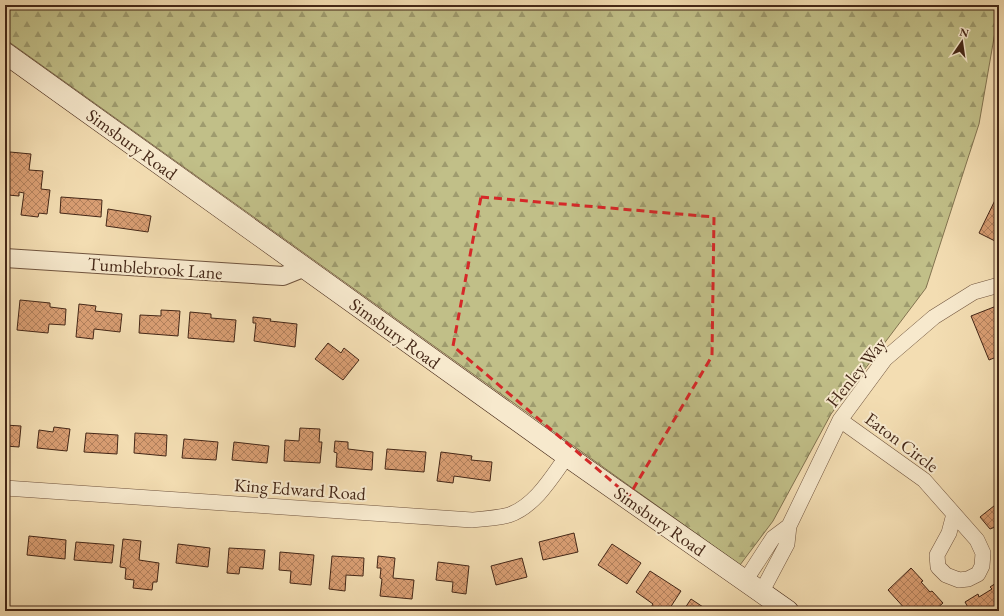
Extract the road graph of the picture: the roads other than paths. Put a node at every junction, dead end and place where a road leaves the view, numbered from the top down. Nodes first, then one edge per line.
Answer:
1 (5, 53) edge
2 (5, 258) edge
3 (303, 268) junction
4 (999, 285) edge
5 (840, 420) junction
6 (567, 456) junction
7 (5, 488) edge
8 (954, 514) dead end
9 (789, 526) junction
10 (744, 581) junction
11 (762, 593) junction
12 (788, 611) edge

1 - 3 main road, Simsbury Road
2 - 3 street, Tumblebrook Lane
3 - 6 main road, Simsbury Road
4 - 5 street, Henley Way
5 - 8 street, Eaton Circle
5 - 9 street, Henley Way
6 - 7 street, King Edward Road
6 - 10 main road, Simsbury Road
9 - 10 street, Henley Way
9 - 11 street, Henley Way
10 - 11 main road, Simsbury Road
11 - 12 main road, Simsbury Road

